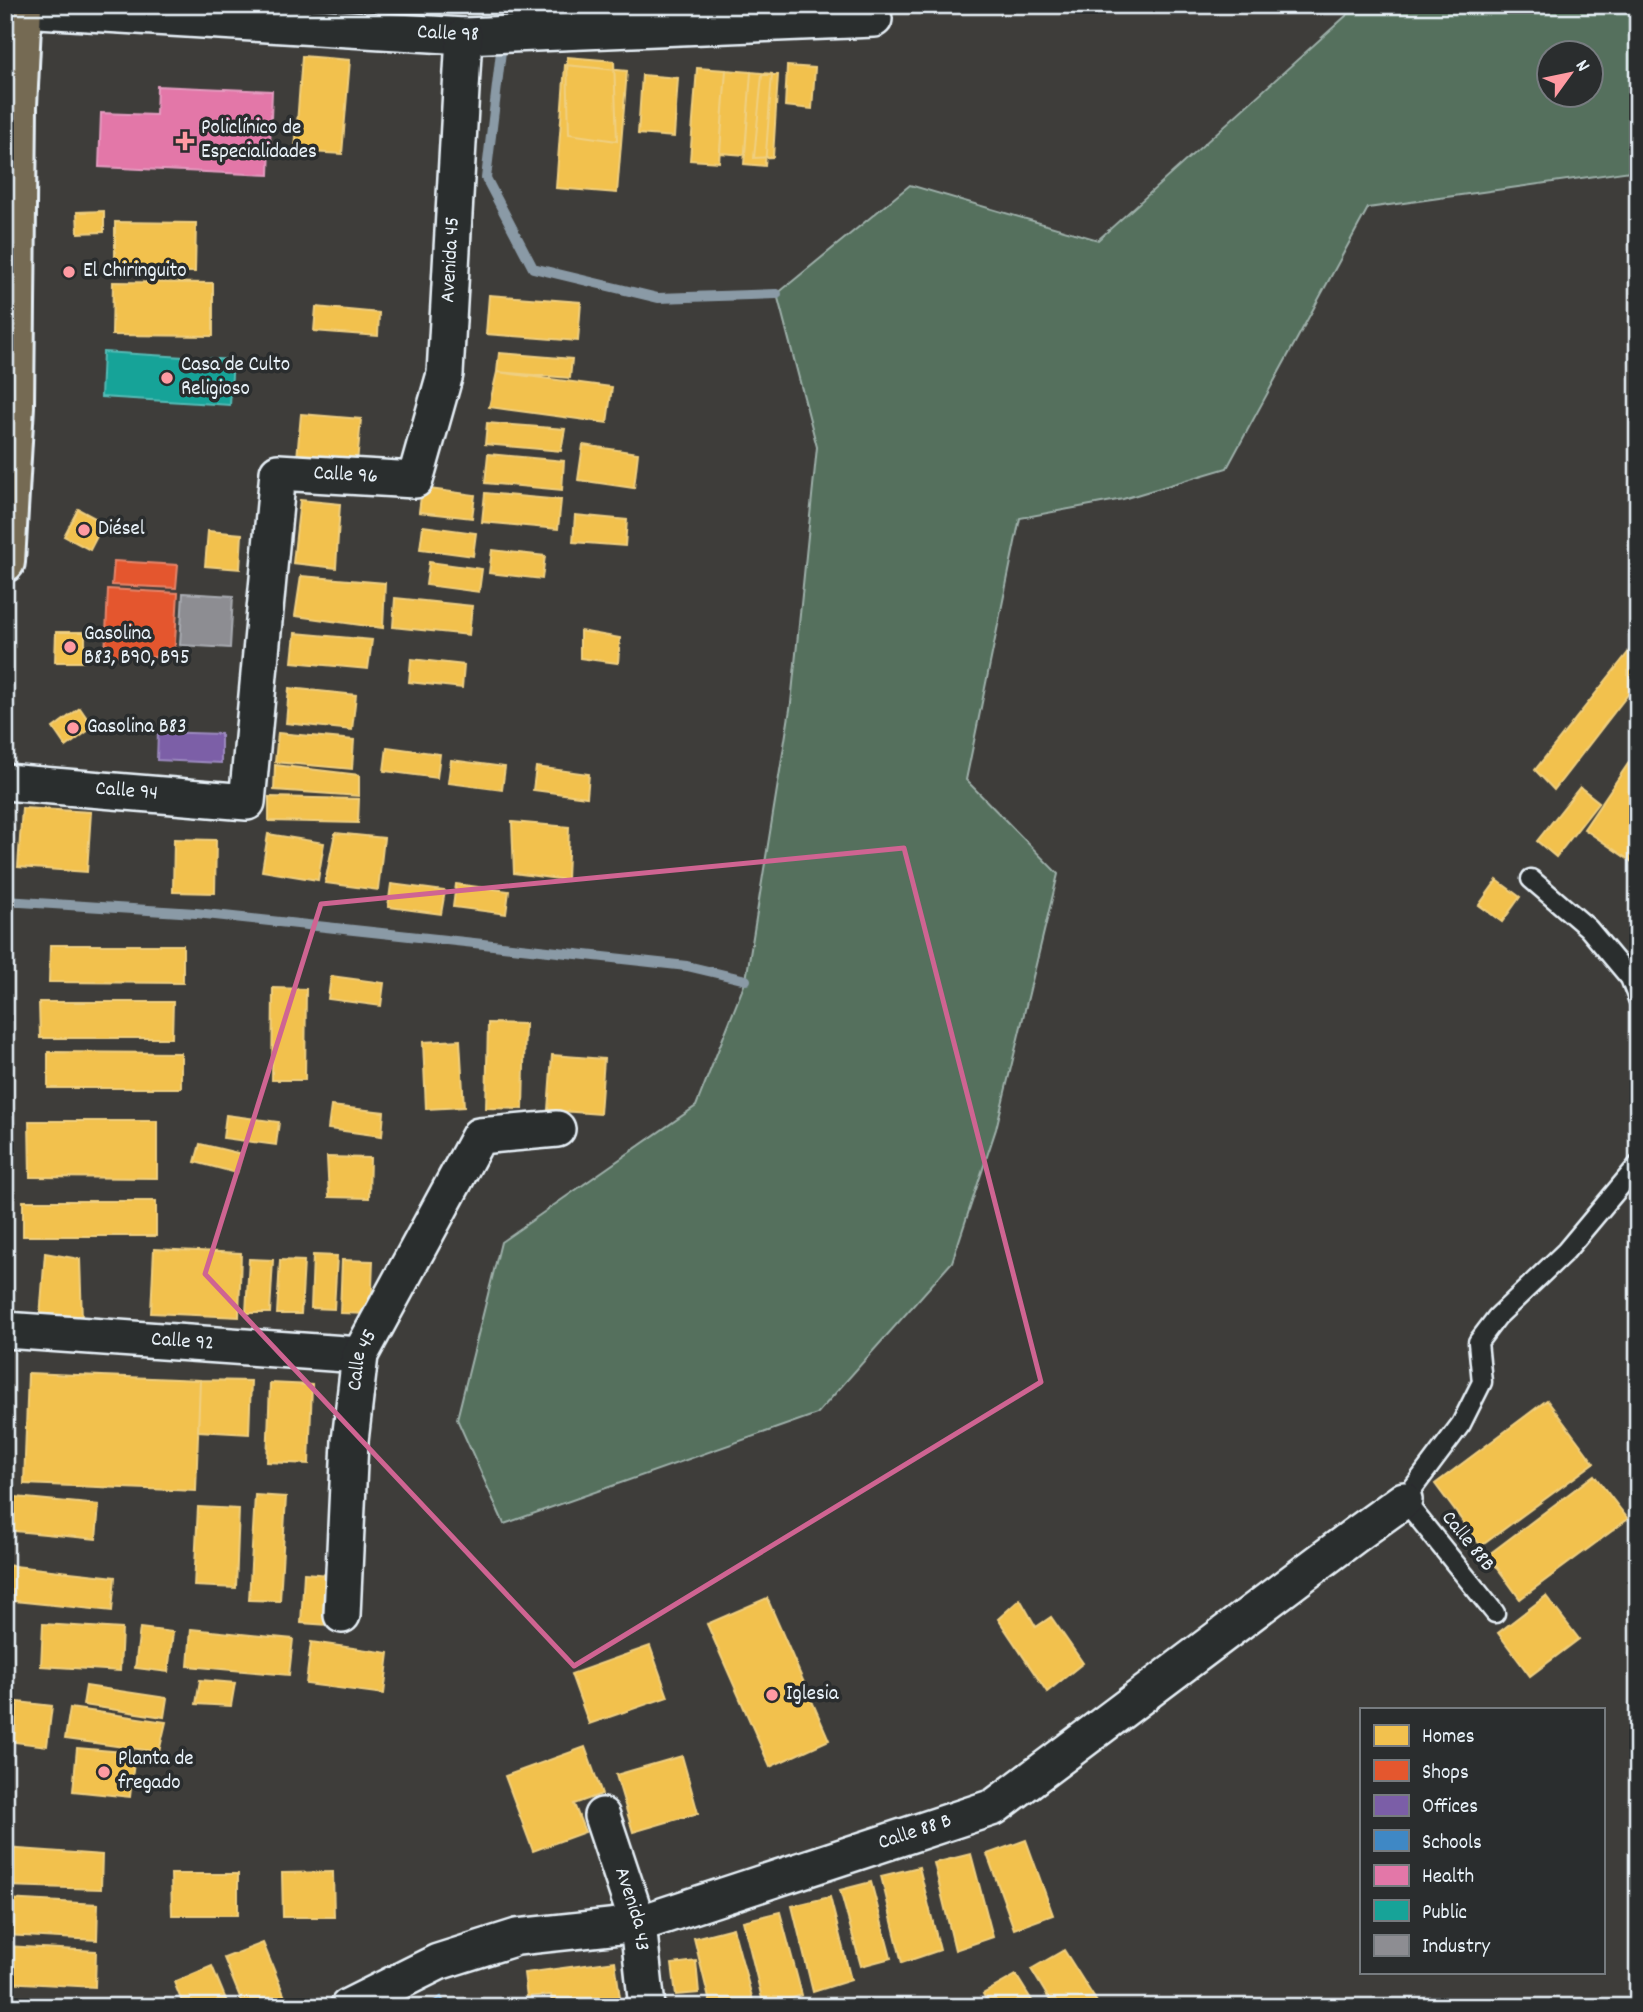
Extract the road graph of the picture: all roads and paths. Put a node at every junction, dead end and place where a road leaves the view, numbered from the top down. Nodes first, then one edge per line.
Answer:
1 (22, 7) edge
2 (876, 12) edge
3 (464, 36) junction
4 (11, 105) edge
5 (10, 405) edge
6 (415, 480) joint
7 (5, 562) edge
8 (5, 782) edge
9 (247, 802) joint
10 (1531, 879) dead end
11 (1638, 999) edge
12 (556, 1129) dead end
13 (1638, 1165) edge
14 (5, 1330) edge
15 (360, 1355) junction
16 (1404, 1500) junction
17 (1495, 1613) dead end
18 (342, 1615) dead end
19 (602, 1816) dead end
20 (638, 1924) junction
21 (348, 2007) edge
22 (647, 2007) edge

1 - 3 street, Calle 98
1 - 4 main road
2 - 3 street, Calle 98
3 - 6 street, Avenida 45
4 - 5 main road
5 - 7 main road
6 - 9 street, Calle 96
8 - 9 street, Calle 94
10 - 11 lane
12 - 15 street, Calle 45
13 - 16 lane
14 - 15 street, Calle 92
15 - 18 street, Calle 45
16 - 17 lane, Calle 88B
16 - 20 street, Calle 88 B
19 - 20 street, Avenida 43
20 - 21 street, Calle 88 B
20 - 22 street, Avenida 43

